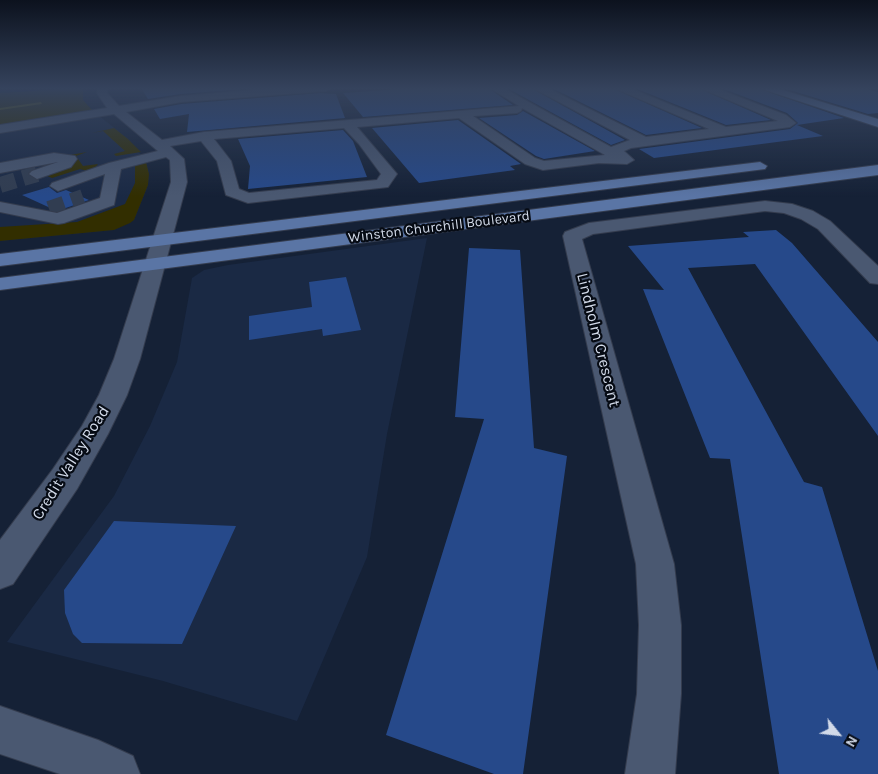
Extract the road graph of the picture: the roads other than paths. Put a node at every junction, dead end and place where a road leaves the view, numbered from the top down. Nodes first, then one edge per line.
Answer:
1 (34, 124) edge
2 (134, 124) edge
3 (346, 124) edge
4 (347, 124) edge
5 (476, 124) edge
6 (561, 124) edge
7 (610, 124) edge
8 (708, 124) edge
9 (788, 124) edge
10 (0, 130) edge
11 (727, 132) junction
12 (204, 136) junction
13 (645, 142) junction
14 (165, 148) junction
15 (618, 155) junction
16 (777, 164) dead end
17 (0, 168) edge
18 (878, 170) edge
19 (37, 174) tunnel mouth
20 (112, 177) junction
21 (23, 206) edge
22 (159, 251) junction
23 (0, 260) edge
24 (878, 278) edge
25 (0, 284) edge
26 (0, 571) edge
27 (0, 730) edge
28 (115, 774) edge
29 (650, 774) edge

1 - 10 street
2 - 14 street
3 - 12 street
4 - 12 street
5 - 15 street
6 - 15 street
7 - 13 street
8 - 11 street
9 - 11 street
11 - 13 street
12 - 14 street
13 - 15 street
14 - 20 street
14 - 22 street, Credit Valley Road
16 - 22 main road, Winston Churchill Boulevard
17 - 19 street
18 - 22 main road, Winston Churchill Boulevard
20 - 20 street
20 - 21 street
22 - 23 main road, Winston Churchill Boulevard
22 - 25 main road, Winston Churchill Boulevard
22 - 26 street, Credit Valley Road
24 - 29 street, Lindholm Crescent
27 - 28 street

